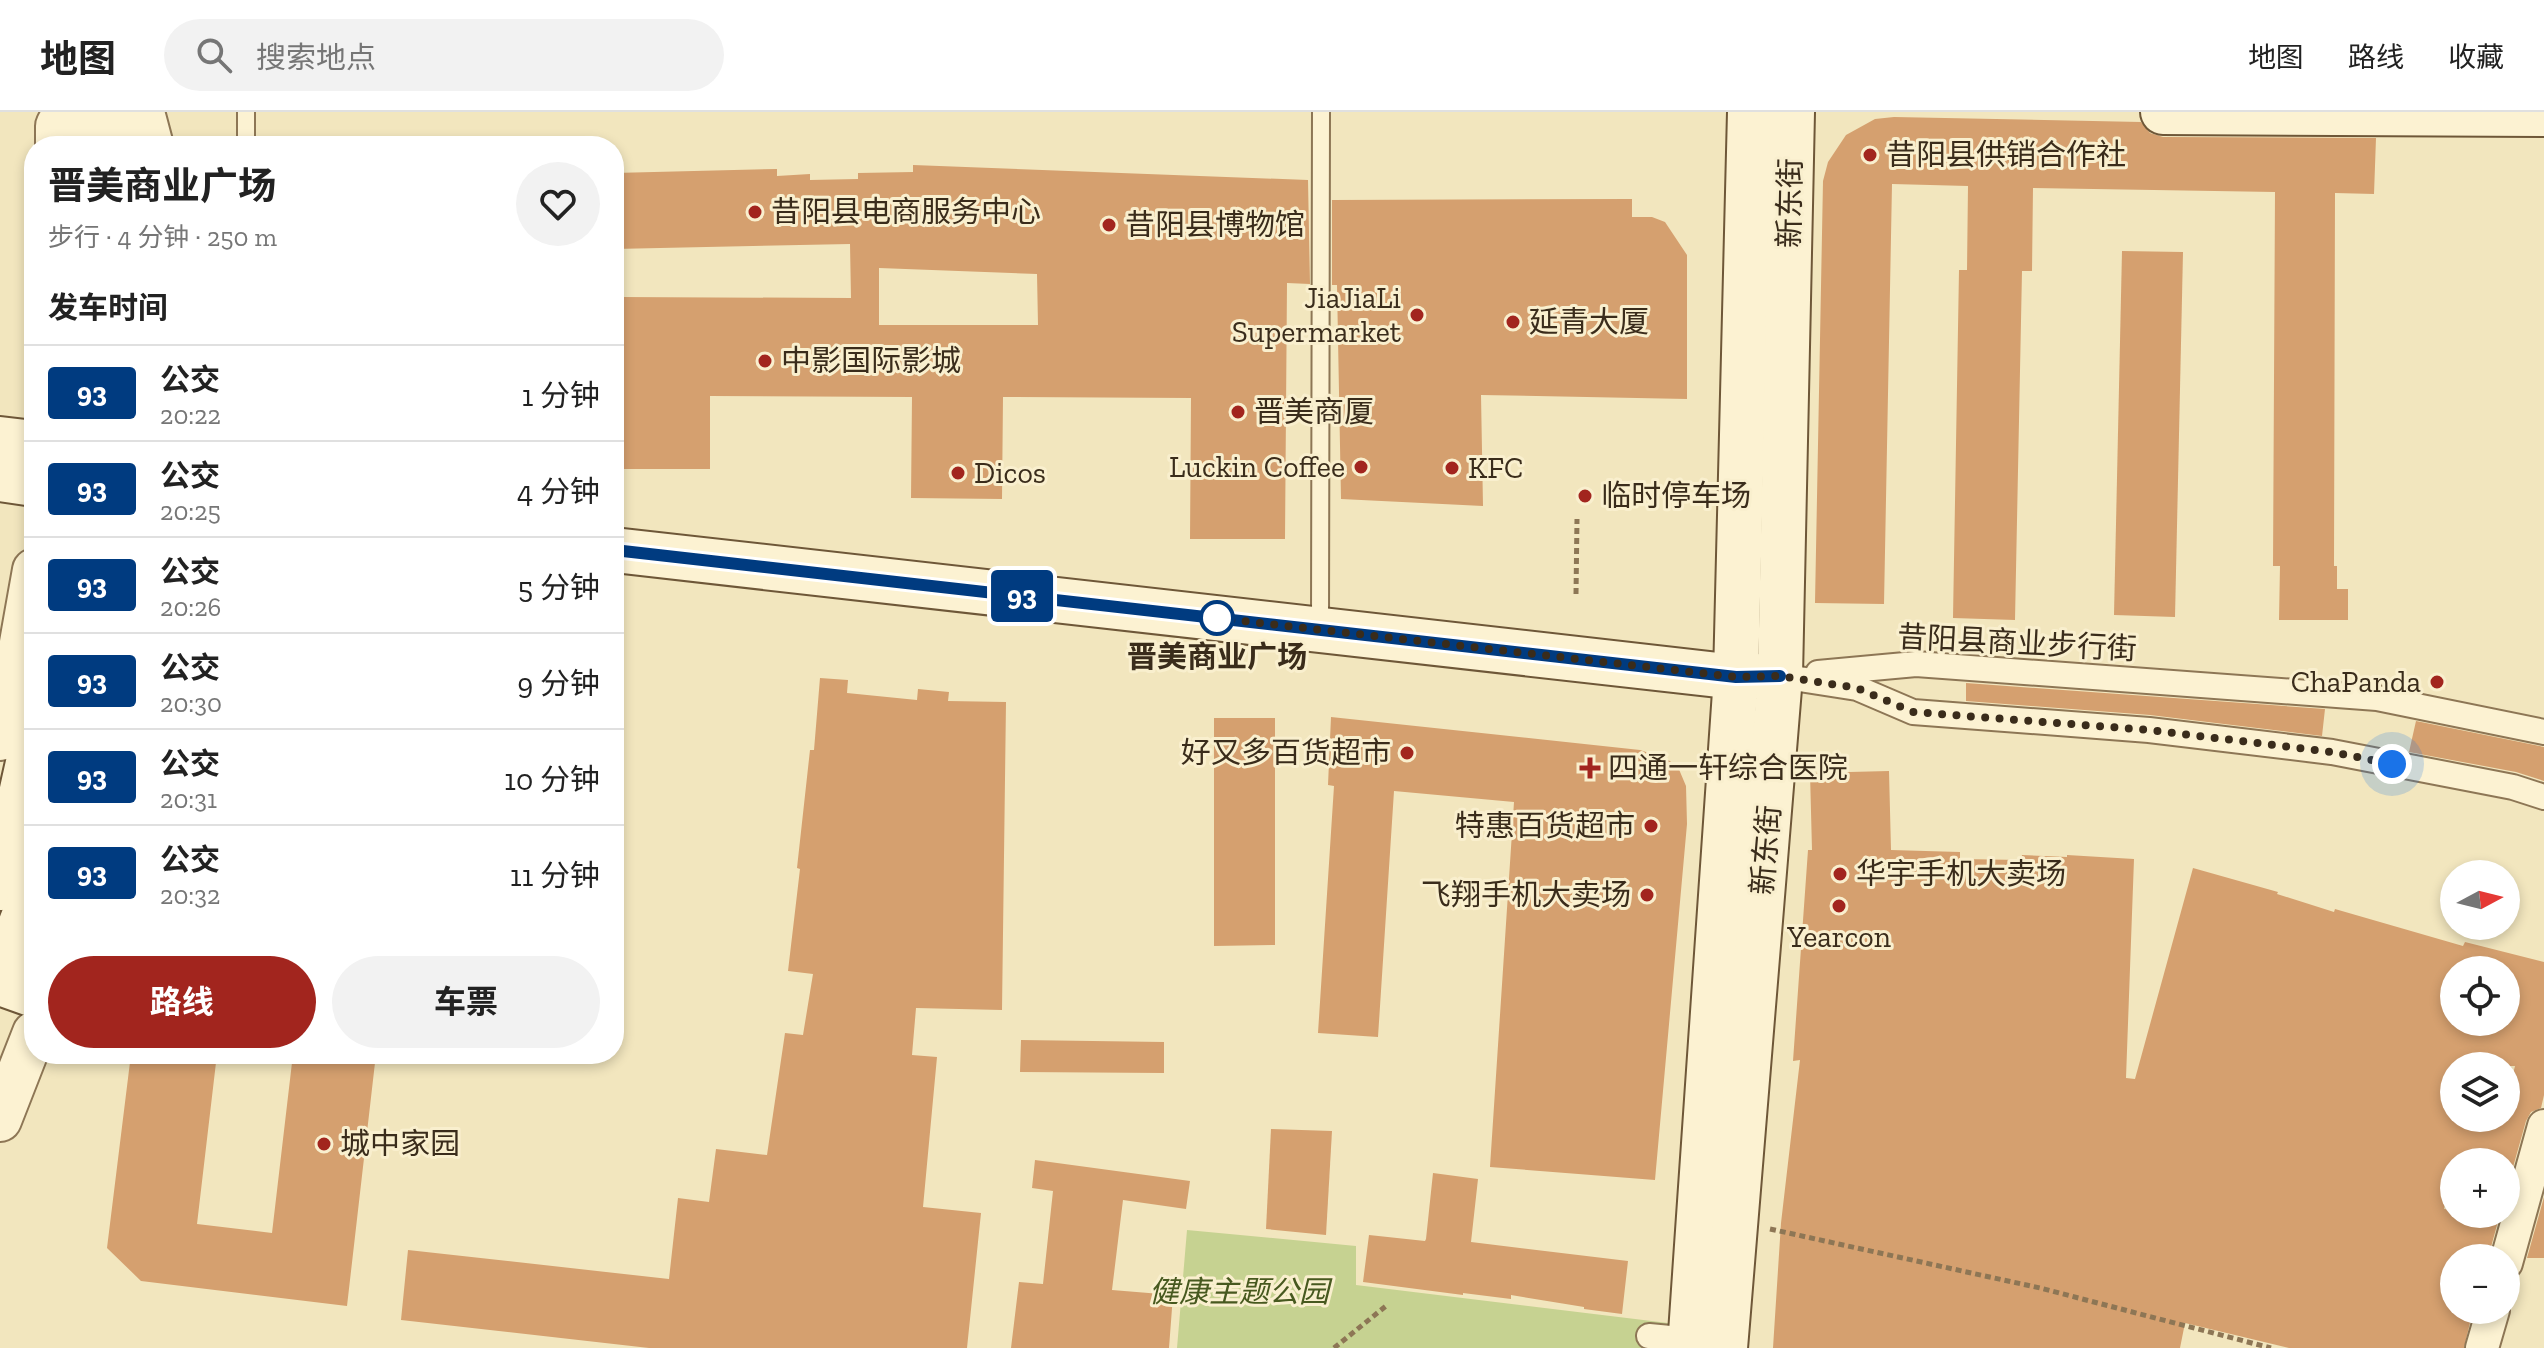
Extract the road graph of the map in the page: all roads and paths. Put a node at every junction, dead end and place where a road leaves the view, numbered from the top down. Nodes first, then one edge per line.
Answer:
1 (64, 112) edge
2 (88, 112) edge
3 (123, 112) edge
4 (143, 112) edge
5 (246, 112) edge
6 (1321, 112) edge
7 (1750, 112) edge
8 (1792, 112) edge
9 (2163, 112) edge
10 (2544, 114) edge
11 (57, 136) edge
12 (87, 136) edge
13 (122, 136) edge
14 (149, 136) edge
15 (246, 136) edge
16 (0, 439) edge
17 (24, 442) edge
18 (0, 479) edge
19 (24, 483) edge
20 (1577, 519) dead end
21 (624, 551) edge
22 (1576, 594) dead end
23 (24, 626) edge
24 (1320, 630) junction
25 (1780, 676) junction
26 (1736, 677) junction
27 (2544, 732) edge
28 (0, 739) edge
29 (24, 781) edge
30 (2544, 797) edge
31 (0, 888) edge
32 (24, 916) edge
33 (0, 981) edge
34 (24, 991) edge
35 (24, 1059) edge
36 (0, 1120) edge
37 (2544, 1126) edge
38 (1736, 1222) junction
39 (2511, 1244) edge
40 (1386, 1306) dead end
41 (2489, 1324) edge
42 (1689, 1343) edge
43 (1334, 1348) edge
44 (2271, 1348) edge
45 (2482, 1348) edge

1 - 11 street
2 - 12 main road
3 - 13 main road
4 - 14 street
5 - 15 lane
6 - 24 lane
7 - 26 main road, 新东街
8 - 25 main road, 新东街
9 - 10 main road
16 - 17 main road
18 - 19 main road
20 - 22 path
21 - 24 main road
23 - 28 street
24 - 26 main road
25 - 26 main road
25 - 27 street, 昔阳县商业步行街
25 - 30 street
25 - 38 main road, 新东街
26 - 42 main road, 新东街
29 - 31 main road
32 - 33 main road
33 - 34 main road
35 - 36 street
37 - 39 street
38 - 42 main road, 新东街
38 - 44 path
40 - 43 path
41 - 45 street

